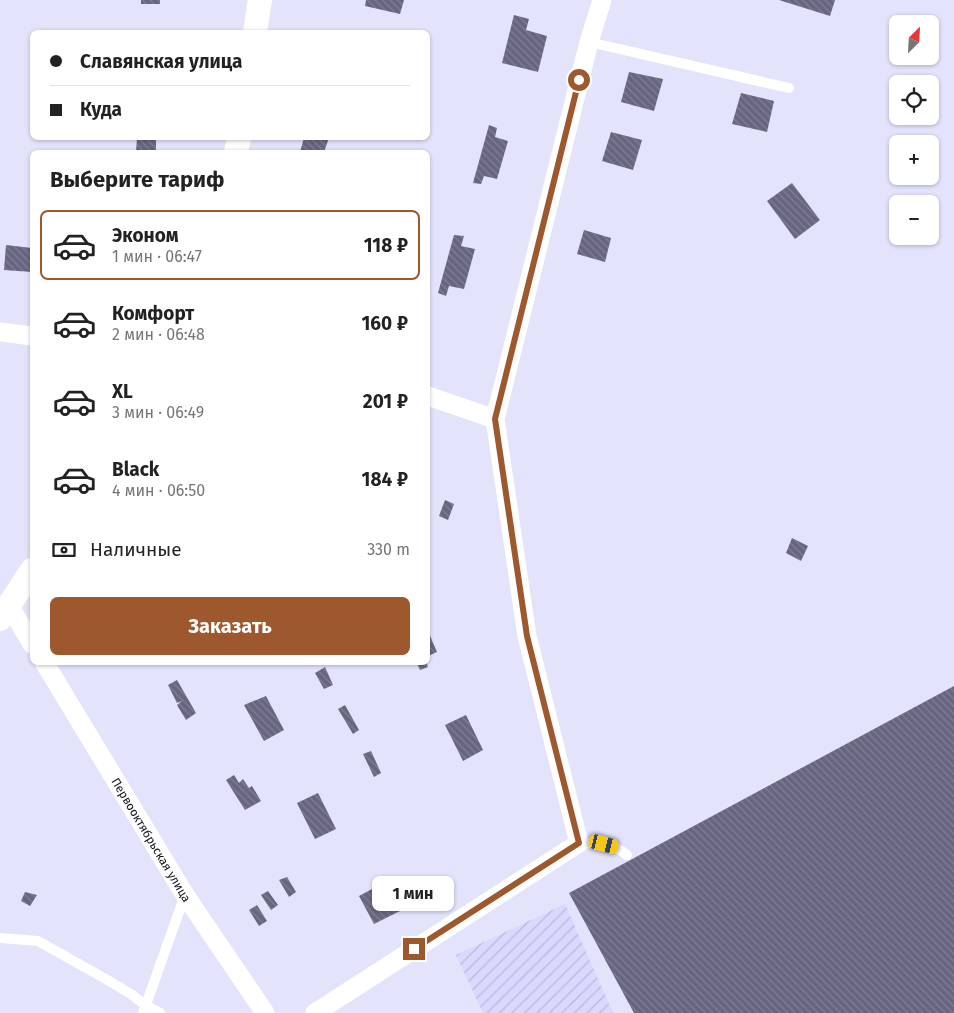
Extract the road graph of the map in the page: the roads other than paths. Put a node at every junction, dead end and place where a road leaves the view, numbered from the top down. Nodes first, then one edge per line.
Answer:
1 (260, 0) edge
2 (602, 0) edge
3 (255, 30) edge
4 (588, 42) junction
5 (789, 88) dead end
6 (0, 332) edge
7 (30, 336) edge
8 (430, 397) edge
9 (495, 419) junction
10 (30, 573) edge
11 (5, 612) edge
12 (30, 642) edge
13 (46, 665) edge
14 (579, 843) junction
15 (627, 855) dead end
16 (184, 895) junction
17 (0, 938) edge
18 (144, 1009) edge
19 (160, 1013) edge
20 (265, 1013) edge
21 (316, 1013) edge

1 - 3 street
2 - 4 street
4 - 5 lane
4 - 9 street
6 - 7 street
8 - 9 street
9 - 14 street
10 - 11 street
11 - 12 street
13 - 16 street, Первооктябрьская улица
14 - 15 lane
14 - 21 street
16 - 18 lane
16 - 20 street, Первооктябрьская улица
17 - 18 lane
18 - 19 lane

